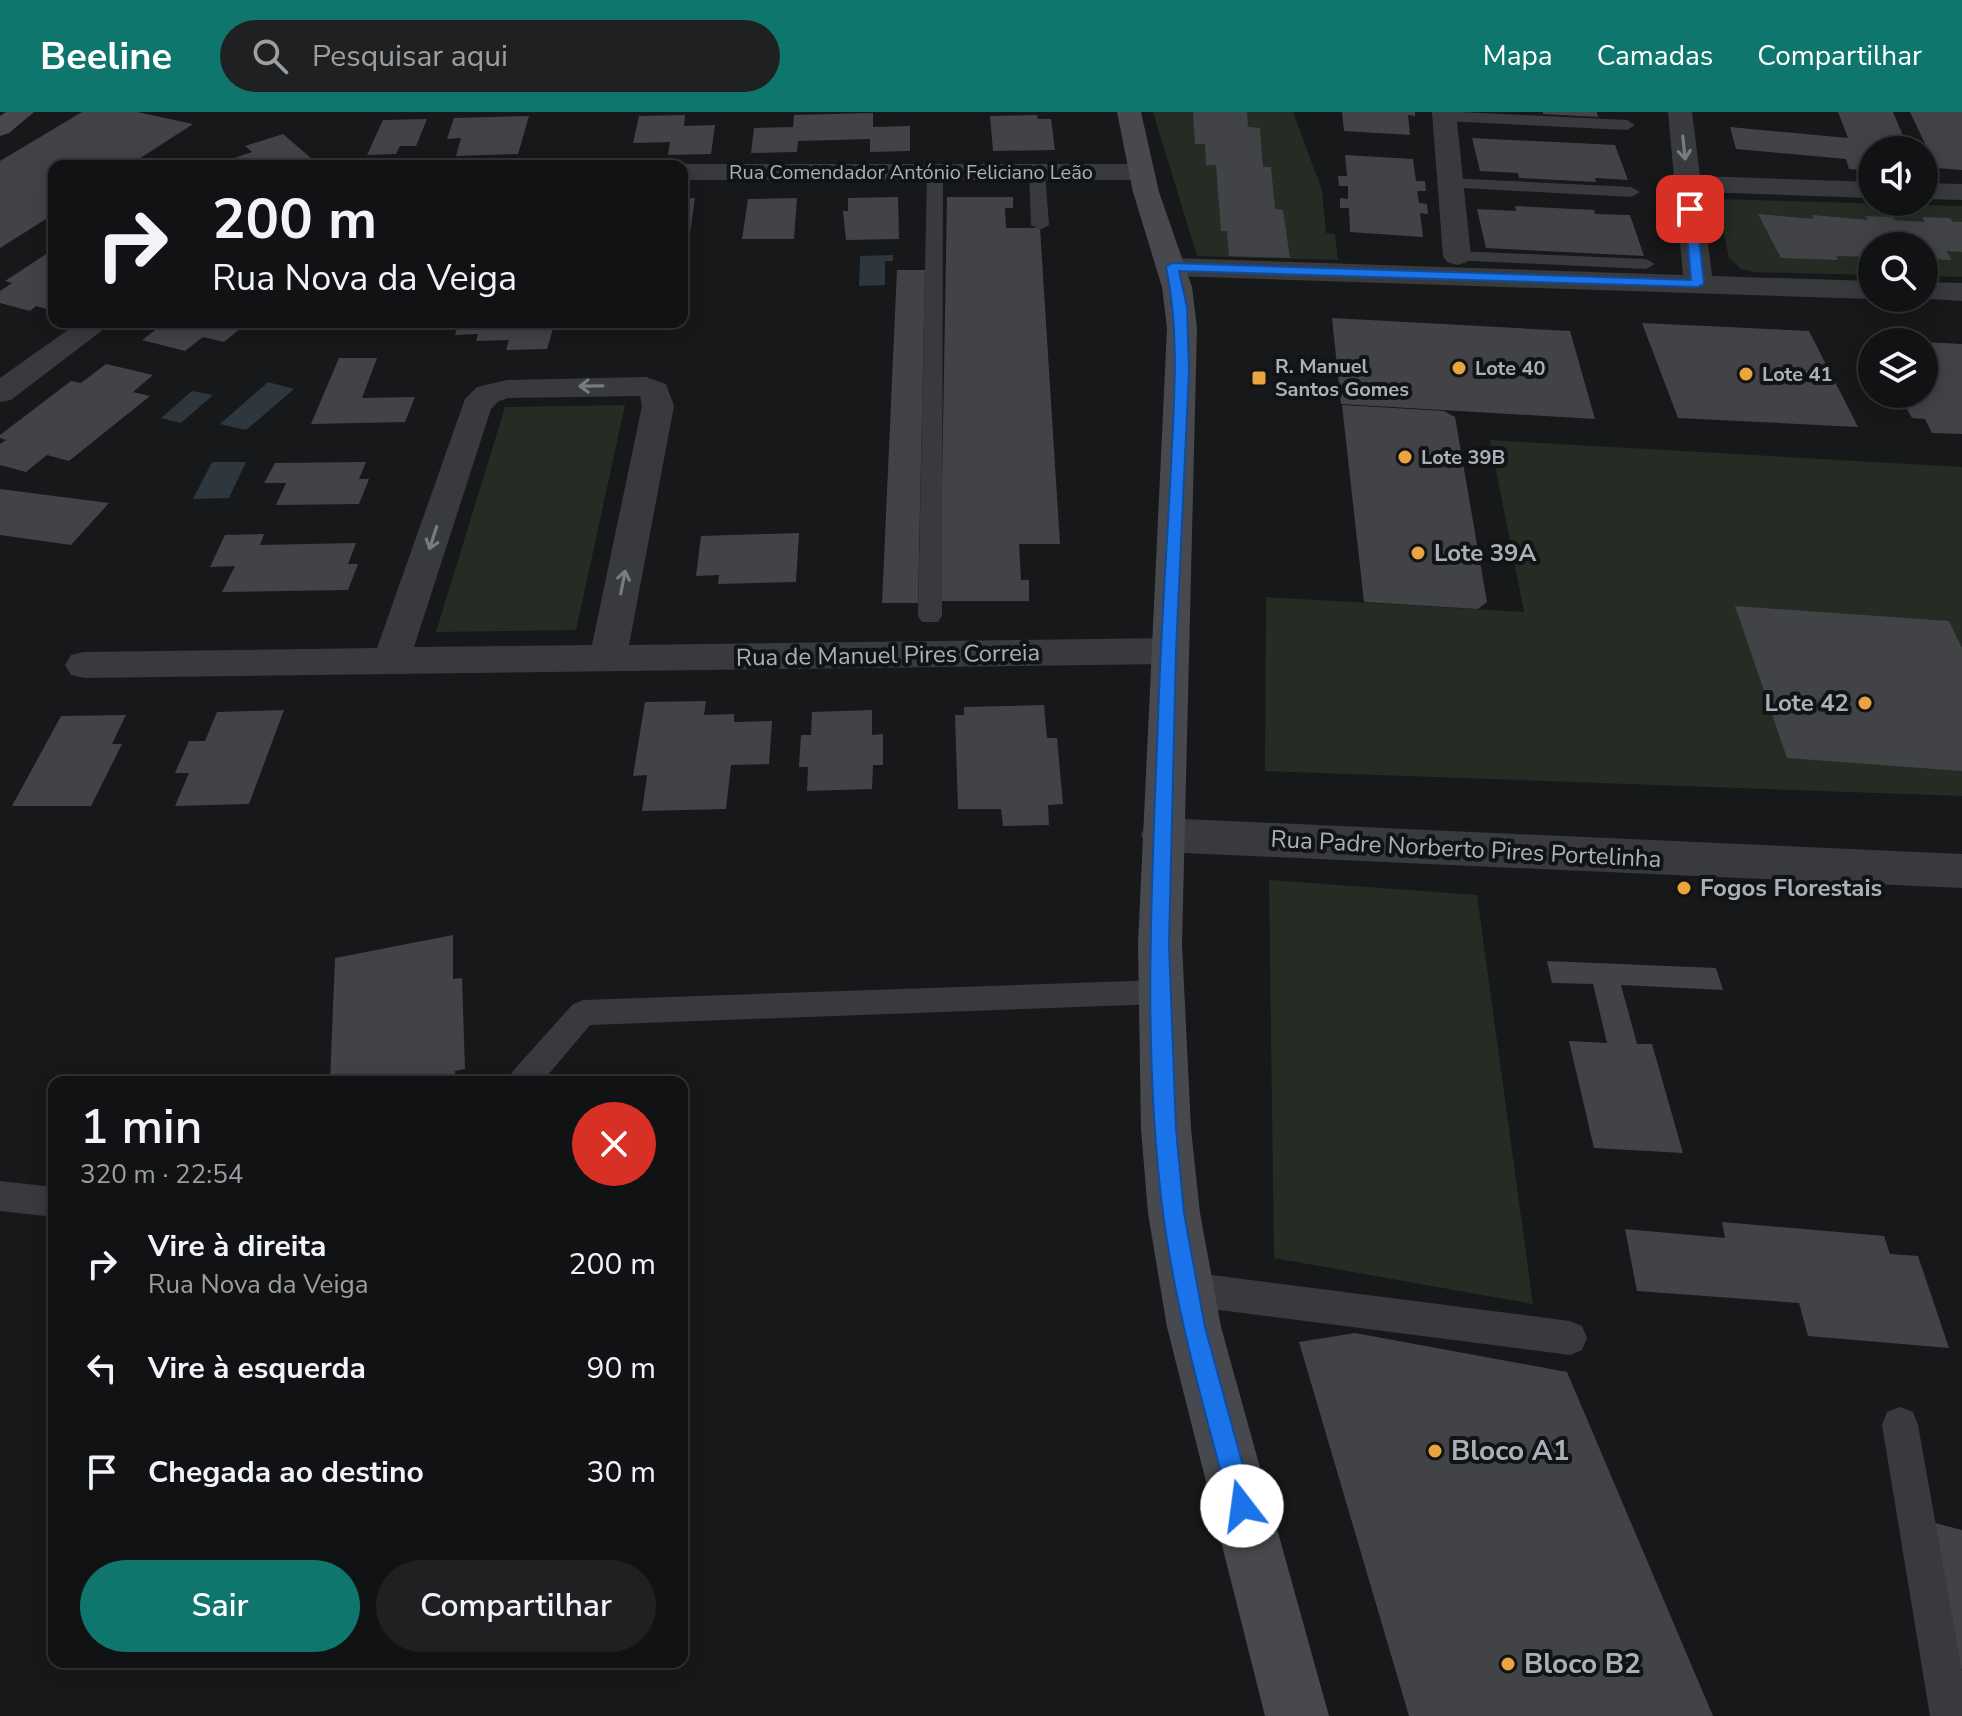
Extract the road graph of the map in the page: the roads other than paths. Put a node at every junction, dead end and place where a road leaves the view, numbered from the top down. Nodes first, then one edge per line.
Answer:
1 (22, 112) edge
2 (1129, 112) edge
3 (1680, 112) edge
4 (1444, 114) edge
5 (1627, 125) dead end
6 (0, 128) edge
7 (688, 172) edge
8 (935, 172) junction
9 (1037, 172) junction
10 (1140, 172) junction
11 (1450, 183) junction
12 (1688, 184) junction
13 (1858, 190) edge
14 (1938, 191) edge
15 (1631, 192) dead end
16 (1962, 192) edge
17 (1040, 225) dead end
18 (1457, 256) joint
19 (1646, 264) dead end
20 (1172, 267) junction
21 (1698, 284) junction
22 (1858, 290) edge
23 (1938, 291) edge
24 (1962, 292) edge
25 (90, 328) edge
26 (0, 393) edge
27 (930, 616) dead end
28 (1168, 651) junction
29 (608, 658) junction
30 (391, 661) junction
31 (84, 665) dead end
32 (1162, 835) junction
33 (1962, 871) edge
34 (1160, 992) junction
35 (528, 1076) edge
36 (0, 1196) edge
37 (48, 1201) edge
38 (1188, 1289) junction
39 (1570, 1338) dead end
40 (1900, 1425) dead end
41 (1297, 1716) edge
42 (1950, 1716) edge

1 - 6 street
2 - 10 street
3 -> 12 street
4 - 5 lane
4 - 11 street
7 - 8 street, Rua Comendador António Feliciano Leão
8 - 9 street, Rua Comendador António Feliciano Leão
8 - 27 lane
9 - 10 street, Rua Comendador António Feliciano Leão
9 - 17 lane
10 - 20 street
11 - 15 lane
11 - 18 street
12 - 13 street
12 - 21 street
14 - 16 street
18 - 19 lane
20 - 21 street
20 - 28 street
21 - 22 street
23 - 24 street
25 - 26 street
28 - 29 street, Rua de Manuel Pires Correia
28 - 32 street
29 - 30 street, Rua de Manuel Pires Correia
29 -> 30 street
30 - 31 street, Rua de Manuel Pires Correia
32 - 33 street, Rua Padre Norberto Pires Portelinha
32 - 34 street
34 - 35 lane
34 - 38 street
36 - 37 lane
38 - 39 lane
38 - 41 street
40 - 42 lane

